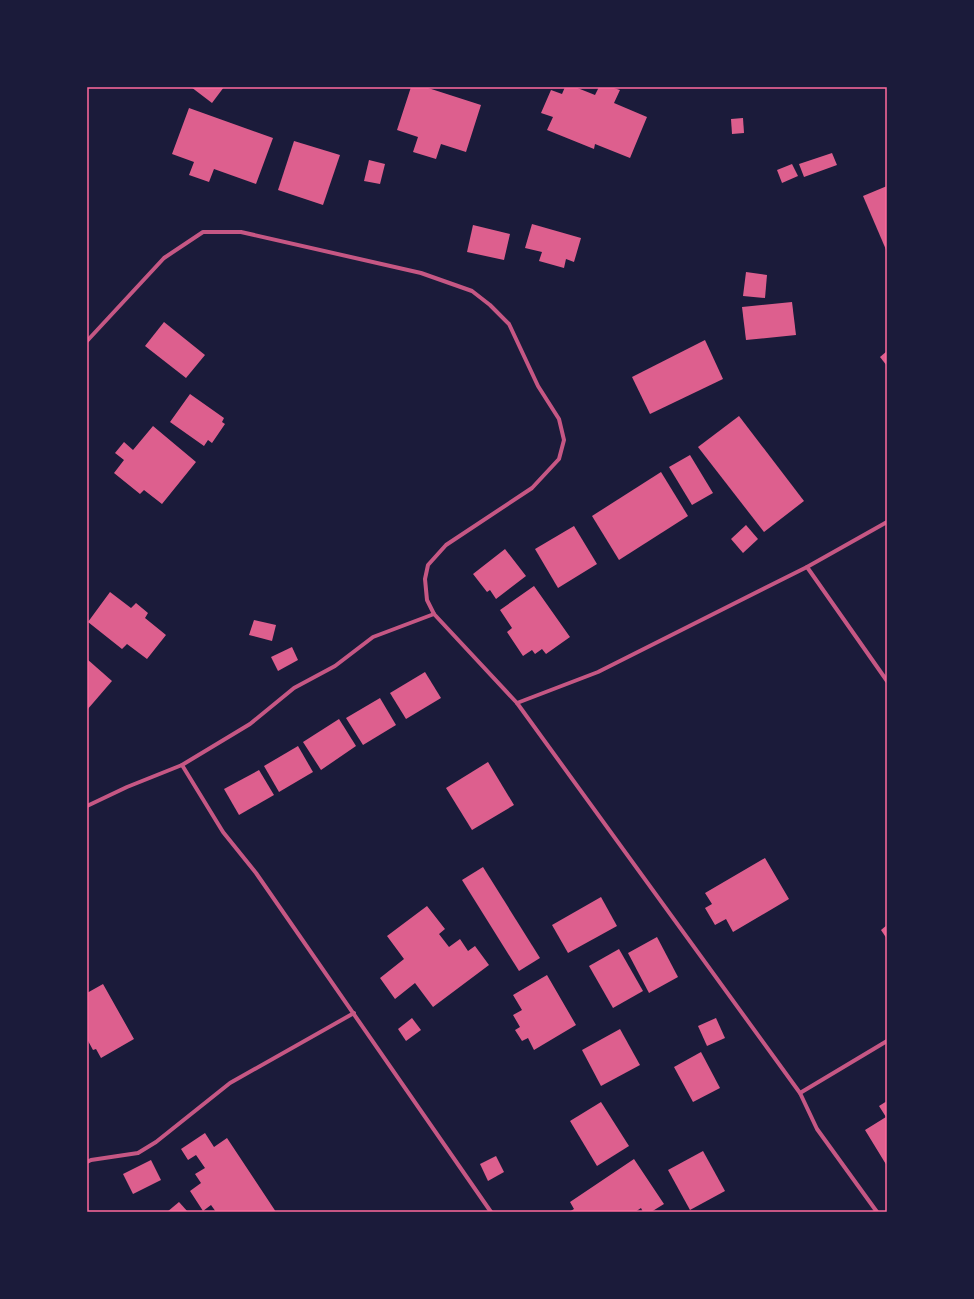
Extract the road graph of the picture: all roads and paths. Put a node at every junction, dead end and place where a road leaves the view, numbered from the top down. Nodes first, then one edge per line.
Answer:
1 (87, 341) edge
2 (887, 522) edge
3 (807, 567) junction
4 (434, 614) junction
5 (887, 681) edge
6 (517, 703) junction
7 (182, 765) junction
8 (87, 806) edge
9 (354, 1013) junction
10 (887, 1042) edge
11 (800, 1093) junction
12 (87, 1162) edge
13 (491, 1212) edge
14 (877, 1212) edge

1 - 4 street
2 - 3 street
3 - 5 street
3 - 6 street
4 - 6 street
4 - 7 street
6 - 11 street
7 - 8 street
7 - 9 street
9 - 12 street
9 - 13 street
10 - 11 street
11 - 14 street

